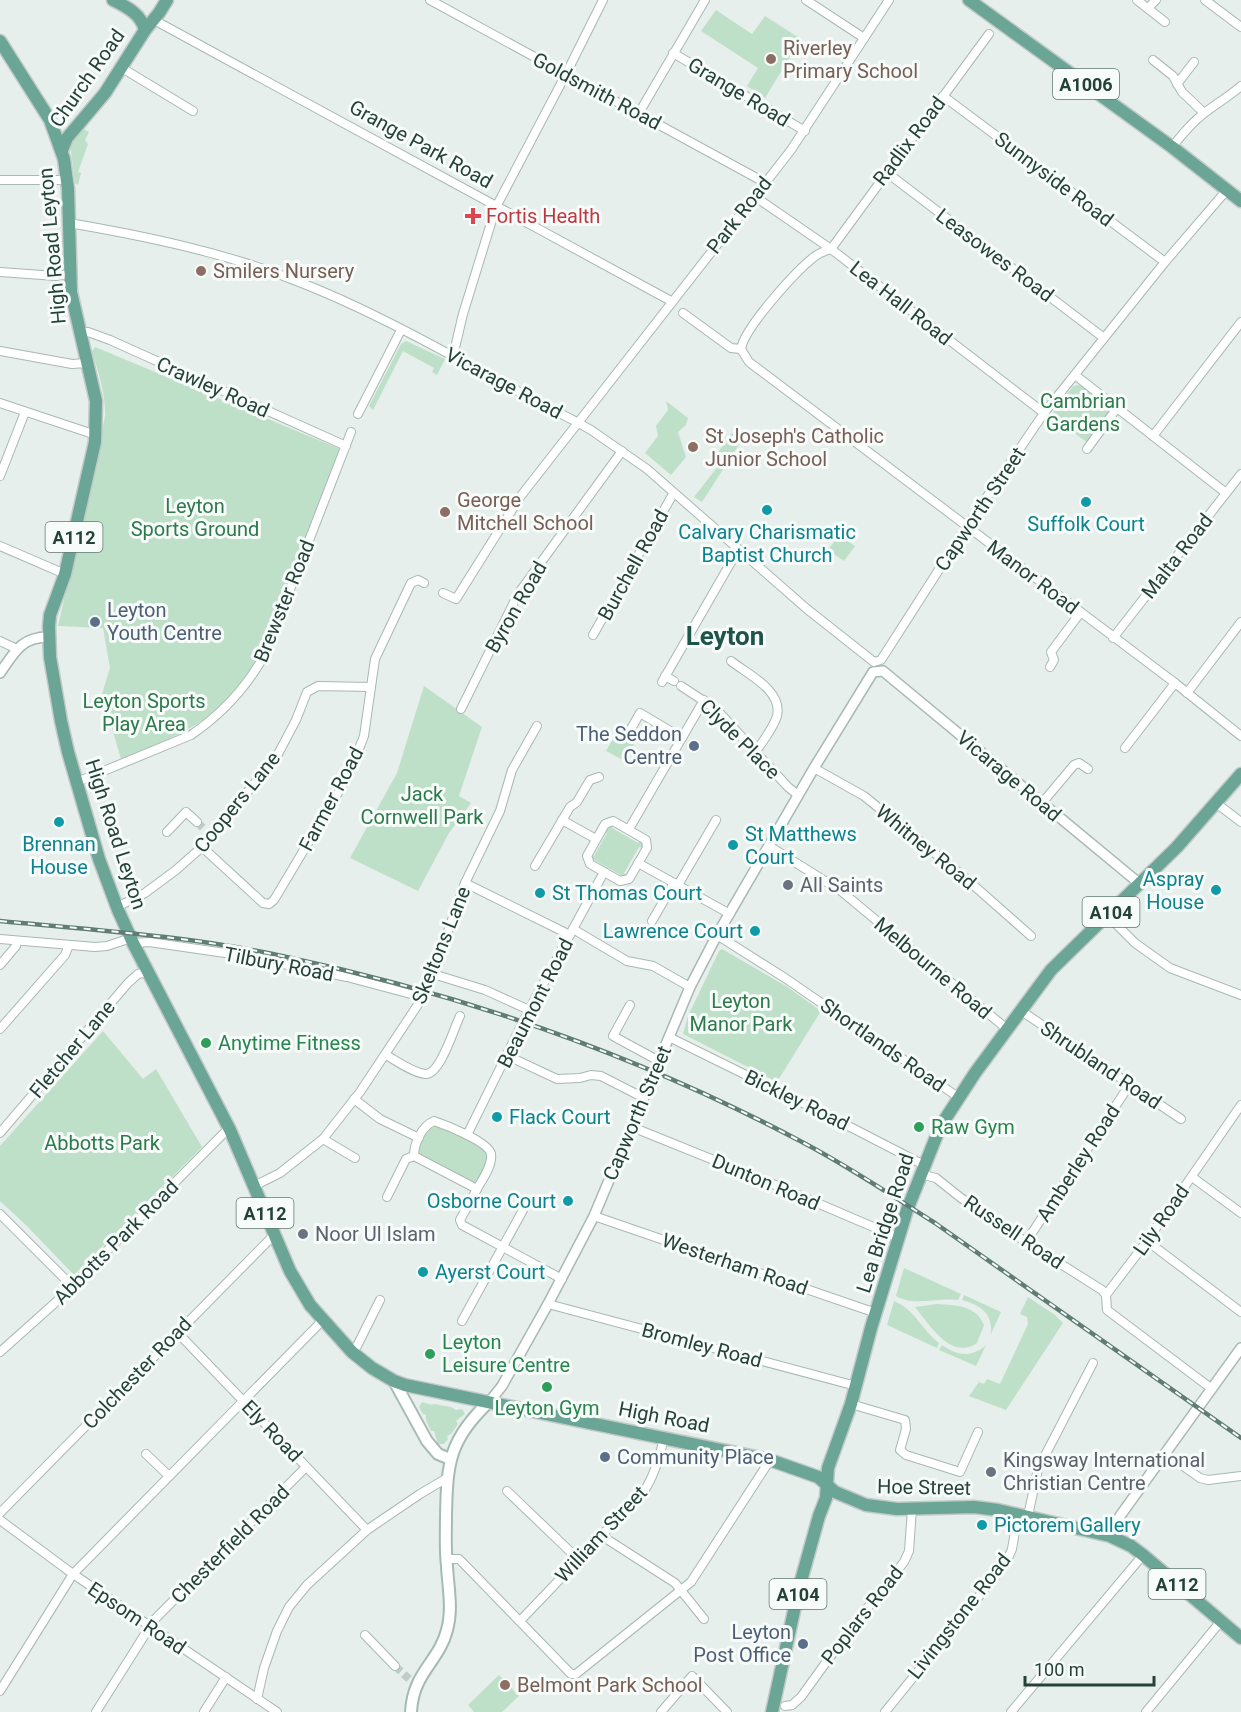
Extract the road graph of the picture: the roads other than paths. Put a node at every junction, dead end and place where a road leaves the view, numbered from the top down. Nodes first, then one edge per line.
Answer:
1 (113, 0) edge
2 (166, 0) edge
3 (430, 0) edge
4 (603, 0) edge
5 (705, 0) edge
6 (806, 0) edge
7 (889, 0) edge
8 (969, 0) edge
9 (1137, 0) edge
10 (1156, 0) edge
11 (1205, 0) edge
12 (1148, 8) junction
13 (132, 10) junction
14 (154, 20) junction
15 (1165, 22) dead end
16 (1241, 27) edge
17 (145, 30) junction
18 (989, 34) dead end
19 (864, 38) junction
20 (0, 41) edge
21 (673, 53) junction
22 (1153, 60) dead end
23 (1194, 62) dead end
24 (122, 68) junction
25 (566, 74) junction
26 (1177, 84) junction
27 (1241, 86) edge
28 (943, 96) junction
29 (193, 111) dead end
30 (639, 113) junction
31 (1204, 113) junction
32 (50, 120) junction
33 (78, 124) junction
34 (805, 131) junction
35 (1172, 147) junction
36 (62, 150) junction
37 (886, 172) junction
38 (0, 180) edge
39 (67, 180) junction
40 (764, 182) junction
41 (1226, 191) junction
42 (754, 196) junction
43 (1241, 201) edge
44 (496, 207) junction
45 (69, 224) junction
46 (831, 249) junction
47 (1165, 262) junction
48 (0, 272) edge
49 (71, 274) junction
50 (671, 301) junction
51 (683, 313) dead end
52 (1241, 322) edge
53 (401, 330) junction
54 (79, 333) junction
55 (1104, 338) junction
56 (741, 349) junction
57 (0, 351) edge
58 (453, 356) junction
59 (87, 363) junction
60 (1075, 375) junction
61 (0, 403) edge
62 (1117, 408) junction
63 (25, 412) junction
64 (1044, 413) junction
65 (358, 414) dead end
66 (579, 423) junction
67 (351, 432) dead end
68 (96, 435) junction
69 (1153, 436) junction
70 (346, 446) junction
71 (1087, 449) dead end
72 (622, 451) junction
73 (1241, 474) edge
74 (0, 476) edge
75 (1226, 493) junction
76 (673, 494) junction
77 (967, 526) junction
78 (0, 546) edge
79 (738, 550) junction
80 (65, 574) junction
81 (424, 583) dead end
82 (443, 593) dead end
83 (1080, 613) junction
84 (1241, 622) edge
85 (593, 635) dead end
86 (48, 637) junction
87 (1113, 638) junction
88 (0, 641) edge
89 (16, 649) junction
90 (730, 661) dead end
91 (877, 666) junction
92 (1050, 667) dead end
93 (0, 673) edge
94 (1174, 683) junction
95 (371, 687) junction
96 (1187, 693) junction
97 (704, 700) junction
98 (461, 709) dead end
99 (537, 726) dead end
100 (627, 736) dead end
101 (1241, 736) edge
102 (682, 738) junction
103 (1125, 748) dead end
104 (755, 753) junction
105 (814, 768) junction
106 (1088, 769) dead end
107 (1241, 774) edge
108 (599, 777) dead end
109 (77, 782) junction
110 (798, 795) junction
111 (1042, 803) junction
112 (1216, 803) junction
113 (562, 820) junction
114 (716, 820) dead end
115 (197, 822) dead end
116 (1241, 822) edge
117 (629, 829) junction
118 (167, 832) dead end
119 (596, 839) junction
120 (770, 846) junction
121 (202, 847) junction
122 (638, 863) junction
123 (535, 866) dead end
124 (604, 872) junction
125 (465, 883) junction
126 (676, 884) junction
127 (1140, 884) junction
128 (117, 907) junction
129 (730, 914) junction
130 (1107, 915) junction
131 (652, 921) dead end
132 (571, 932) junction
133 (717, 935) junction
134 (1030, 936) dead end
135 (0, 939) edge
136 (132, 940) junction
137 (17, 941) junction
138 (69, 945) junction
139 (0, 965) edge
140 (148, 972) junction
141 (433, 974) junction
142 (690, 987) junction
143 (1241, 995) edge
144 (422, 997) junction
145 (630, 1005) dead end
146 (529, 1010) junction
147 (1020, 1010) junction
148 (460, 1016) dead end
149 (0, 1029) edge
150 (1007, 1029) junction
151 (669, 1037) junction
152 (386, 1054) junction
153 (508, 1056) junction
154 (659, 1061) junction
155 (1130, 1084) junction
156 (958, 1097) junction
157 (644, 1098) junction
158 (354, 1099) junction
159 (1240, 1106) edge
160 (1181, 1119) dead end
161 (632, 1127) junction
162 (230, 1130) junction
163 (0, 1133) edge
164 (467, 1136) junction
165 (419, 1138) junction
166 (323, 1139) junction
167 (414, 1156) junction
168 (355, 1158) dead end
169 (922, 1169) junction
170 (1192, 1177) junction
171 (254, 1186) junction
172 (477, 1189) junction
173 (387, 1197) dead end
174 (524, 1210) dead end
175 (1241, 1213) edge
176 (0, 1215) edge
177 (594, 1216) junction
178 (274, 1235) junction
179 (899, 1238) junction
180 (1147, 1241) junction
181 (1026, 1242) junction
182 (502, 1247) junction
183 (562, 1279) junction
184 (72, 1286) junction
185 (1106, 1294) junction
186 (381, 1300) dead end
187 (548, 1304) junction
188 (1241, 1312) edge
189 (876, 1313) junction
190 (323, 1320) junction
191 (462, 1321) dead end
192 (177, 1332) junction
193 (1241, 1348) edge
194 (0, 1352) edge
195 (352, 1352) junction
196 (1237, 1360) edge
197 (1093, 1363) dead end
198 (394, 1381) junction
199 (856, 1386) junction
200 (417, 1388) junction
201 (1212, 1389) junction
202 (243, 1401) junction
203 (490, 1401) junction
204 (851, 1404) junction
205 (409, 1406) junction
206 (978, 1432) dead end
207 (664, 1437) junction
208 (1165, 1453) junction
209 (146, 1454) dead end
210 (450, 1459) junction
211 (770, 1460) junction
212 (306, 1467) junction
213 (169, 1476) junction
214 (1241, 1476) edge
215 (447, 1478) junction
216 (826, 1483) junction
217 (507, 1491) dead end
218 (912, 1509) junction
219 (0, 1513) edge
220 (1022, 1515) junction
221 (0, 1520) edge
222 (367, 1530) junction
223 (602, 1536) junction
224 (1110, 1536) junction
225 (1143, 1555) junction
226 (446, 1559) junction
227 (579, 1560) junction
228 (73, 1574) junction
229 (682, 1591) junction
230 (704, 1619) dead end
231 (520, 1621) junction
232 (1221, 1621) junction
233 (150, 1627) junction
234 (365, 1635) dead end
235 (1241, 1638) edge
236 (395, 1666) tunnel mouth
237 (226, 1677) junction
238 (0, 1691) edge
239 (257, 1699) junction
240 (785, 1707) dead end
241 (723, 1711) edge
242 (96, 1712) edge
243 (204, 1712) edge
244 (277, 1712) edge
245 (411, 1712) edge
246 (661, 1712) edge
247 (772, 1712) edge
248 (885, 1712) edge
249 (1011, 1712) edge
250 (1146, 1712) edge

1 - 13 main road
2 - 13 main road
2 - 14 main road, Church Road
3 - 25 street, Goldsmith Road
4 - 25 street
5 - 21 street
6 - 19 street
7 - 19 street, Park Road
8 - 35 main road, A1006
9 - 12 street
10 - 12 street
11 - 16 street
12 - 15 street
13 - 17 main road
14 - 17 main road, Church Road
14 - 44 street, Grange Park Road
17 - 24 main road, Church Road
18 - 28 street, Radlix Road
19 - 34 street, Park Road
20 - 32 main road, High Road Leyton / A112
21 - 30 street
21 - 34 street, Grange Road
22 - 26 street
23 - 26 street
24 - 29 street
24 - 33 main road, Church Road
25 - 30 street, Goldsmith Road
25 - 44 street
26 - 31 street
27 - 31 street
28 - 37 street, Radlix Road
28 - 47 street, Sunnyside Road
30 - 40 street, Goldsmith Road
31 - 35 street
32 - 33 main road
32 - 36 main road, High Road Leyton / A112
33 - 36 main road, Church Road
34 - 40 street, Park Road
35 - 41 main road, A1006
36 - 39 main road, High Road Leyton / A112
37 - 46 street, Radlix Road
37 - 55 street, Leasowes Road
38 - 39 street
39 - 45 main road, High Road Leyton / A112
40 - 42 street, Park Road
41 - 43 main road, A1006
41 - 47 street, Capworth Street
42 - 46 street, Lea Hall Road
42 - 50 street, Park Road
44 - 50 street, Grange Park Road
44 - 58 street
45 - 49 main road, High Road Leyton / A112
45 - 53 street, Vicarage Road
46 - 56 street
46 - 64 street, Lea Hall Road
47 - 55 street, Capworth Street
48 - 49 street
49 - 54 main road, High Road Leyton / A112
50 - 66 street, Park Road
51 - 56 street, Manor Road
52 - 69 street
53 - 58 street, Vicarage Road
53 - 65 street
54 - 59 main road, High Road Leyton / A112
54 - 70 street, Crawley Road
55 - 60 street, Capworth Street
56 - 77 street, Manor Road
57 - 59 street
58 - 66 street, Vicarage Road
59 - 68 main road, High Road Leyton / A112
60 - 62 street
60 - 64 street, Capworth Street
61 - 63 street
62 - 69 street
62 - 71 street
63 - 68 street
63 - 74 street
64 - 77 street, Capworth Street
66 - 72 street, Vicarage Road
66 - 82 street
67 - 70 street, Brewster Road
68 - 80 main road, High Road Leyton / A112
69 - 75 street
70 - 109 street, Brewster Road
72 - 76 street, Vicarage Road
72 - 98 street, Byron Road
73 - 75 street, Malta Road
75 - 87 street, Malta Road
76 - 79 street, Vicarage Road
76 - 85 street, Burchell Road
77 - 83 street, Manor Road
77 - 91 street, Capworth Street
78 - 80 street
79 - 91 street, Vicarage Road
79 - 97 street, Clyde Place
80 - 86 main road, High Road Leyton / A112
81 - 95 street, Farmer Road
83 - 87 street, Manor Road
83 - 92 street
84 - 96 street
86 - 89 street
86 - 109 main road, High Road Leyton / A112
87 - 94 street, Manor Road
88 - 89 street
89 - 93 street
90 - 104 street
91 - 105 street, Capworth Street
91 - 111 street, Vicarage Road
94 - 96 street, Manor Road
94 - 103 street
95 - 121 street, Coopers Lane
95 - 121 street, Farmer Road
96 - 101 street, Manor Road
97 - 102 street
97 - 104 street, Clyde Place
99 - 125 street, Skeltons Lane
100 - 102 street
102 - 117 street
104 - 110 street, Clyde Place
105 - 110 street, Capworth Street
105 - 134 street, Whitney Road
106 - 111 street
107 - 112 main road, Lea Bridge Road / A104
108 - 113 street
109 - 128 main road, High Road Leyton / A112
110 - 120 street, Capworth Street
111 - 127 street, Vicarage Road
112 - 116 street
112 - 127 main road, Lea Bridge Road / A104
113 - 119 street
113 - 123 street
114 - 126 street
115 - 118 street
117 - 119 street
117 - 122 street
119 - 124 street
120 - 129 street, Capworth Street
120 - 150 street, Melbourne Road
121 - 128 street, Coopers Lane
122 - 124 street
122 - 126 street
124 - 132 street, Beaumont Road
125 - 132 street
125 - 141 street, Skeltons Lane
126 - 129 street
126 - 131 street
127 - 130 main road, Lea Bridge Road / A104
128 - 136 main road, High Road Leyton / A112
129 - 133 street, Capworth Street
130 - 143 street
130 - 147 main road, Lea Bridge Road / A104
132 - 142 street
132 - 146 street, Beaumont Road
133 - 142 street, Capworth Street
133 - 156 street, Shortlands Road
135 - 137 street, Tilbury Road
136 - 138 street, Tilbury Road
136 - 140 main road, High Road Leyton / A112
136 - 144 street, Tilbury Road
137 - 138 street, Tilbury Road
137 - 139 street
138 - 149 street
140 - 162 main road, High Road Leyton / A112
140 - 163 street, Fletcher Lane
141 - 144 street, Skeltons Lane
141 - 146 street
142 - 151 street, Capworth Street
144 - 152 street, Skeltons Lane
145 - 154 street
146 - 153 street, Beaumont Road
147 - 150 main road, Lea Bridge Road / A104
147 - 155 street, Shrubland Road
148 - 152 street
150 - 156 main road, Lea Bridge Road / A104
151 - 154 street, Capworth Street
151 - 169 street, Bickley Road
152 - 158 street, Skeltons Lane
153 - 157 street
153 - 164 street, Beaumont Road
154 - 157 street, Capworth Street
155 - 160 street, Shrubland Road
155 - 181 street, Amberley Road
156 - 169 main road, Lea Bridge Road / A104
157 - 161 street, Capworth Street
158 - 165 street
158 - 166 street, Skeltons Lane
159 - 170 street, Lily Road
161 - 177 street, Capworth Street
161 - 179 street, Dunton Road
162 - 171 main road, High Road Leyton / A112
162 - 184 street, Abbotts Park Road
164 - 165 street
164 - 172 street
165 - 167 street
166 - 168 street
166 - 171 street, Skeltons Lane
167 - 172 street
167 - 173 street
169 - 179 main road, Lea Bridge Road / A104
169 - 181 street, Russell Road
170 - 175 street
170 - 180 street, Lily Road
171 - 178 main road, High Road Leyton / A112
172 - 182 street
174 - 182 street
176 - 184 street
177 - 183 street, Capworth Street
177 - 189 street, Westerham Road
178 - 190 main road, High Road Leyton / A112
178 - 192 street, Colchester Road
179 - 189 main road, Lea Bridge Road / A104
180 - 185 street, Lily Road
180 - 188 street
181 - 185 street, Russell Road
182 - 183 street
182 - 191 street
183 - 187 street, Capworth Street
184 - 194 street, Abbotts Park Road
185 - 201 street
186 - 195 street
187 - 199 street, Bromley Road
187 - 203 street, Capworth Street
189 - 199 main road, Lea Bridge Road / A104
190 - 195 main road, High Road Leyton / A112
190 - 202 street
192 - 202 street, Ely Road
192 - 219 street, Colchester Road
193 - 196 street
195 - 198 main road, High Road Leyton / A112
196 - 201 street
197 - 220 street, Livingstone Road
198 - 200 main road, High Road Leyton / A112
198 - 205 main road
199 - 204 main road, Lea Bridge Road / A104
200 - 203 main road, High Road Leyton / A112
200 - 205 main road
201 - 208 street
202 - 212 street, Ely Road
202 - 213 street
203 - 207 main road, High Road / A112
203 - 210 main road
204 - 206 street
204 - 216 main road, Lea Bridge Road / A104
205 - 210 main road
207 - 211 main road, High Road / A112
207 - 223 street, William Street
208 - 214 street
208 - 224 street
209 - 213 street
210 - 215 main road
211 - 216 main road, High Road / A112
211 - 229 street
212 - 222 street, Ely Road
212 - 233 street, Chesterfield Road
213 - 228 street
215 - 222 street
215 - 226 main road
216 - 218 main road, Hoe Street / A112
216 - 247 main road, Lea Bridge Road / A104
217 - 227 street
218 - 220 main road, Hoe Street / A112
218 - 240 street, Poplars Road
220 - 224 main road, Hoe Street / A112
220 - 248 street, Livingstone Road
221 - 228 street, Epsom Road
222 - 239 street
223 - 227 street, William Street
223 - 229 street
224 - 225 main road, Hoe Street / A112
225 - 232 main road, Hoe Street / A112
225 - 249 street
226 - 231 street
226 - 245 main road
227 - 231 street, William Street
228 - 233 street, Epsom Road
228 - 238 street
229 - 230 street
229 - 231 street
232 - 235 main road, Hoe Street / A112
232 - 250 street
233 - 237 street, Epsom Road
233 - 242 street, Chesterfield Road
234 - 236 street
237 - 239 street, Epsom Road
237 - 243 street
239 - 244 street, Epsom Road
241 - 246 street

